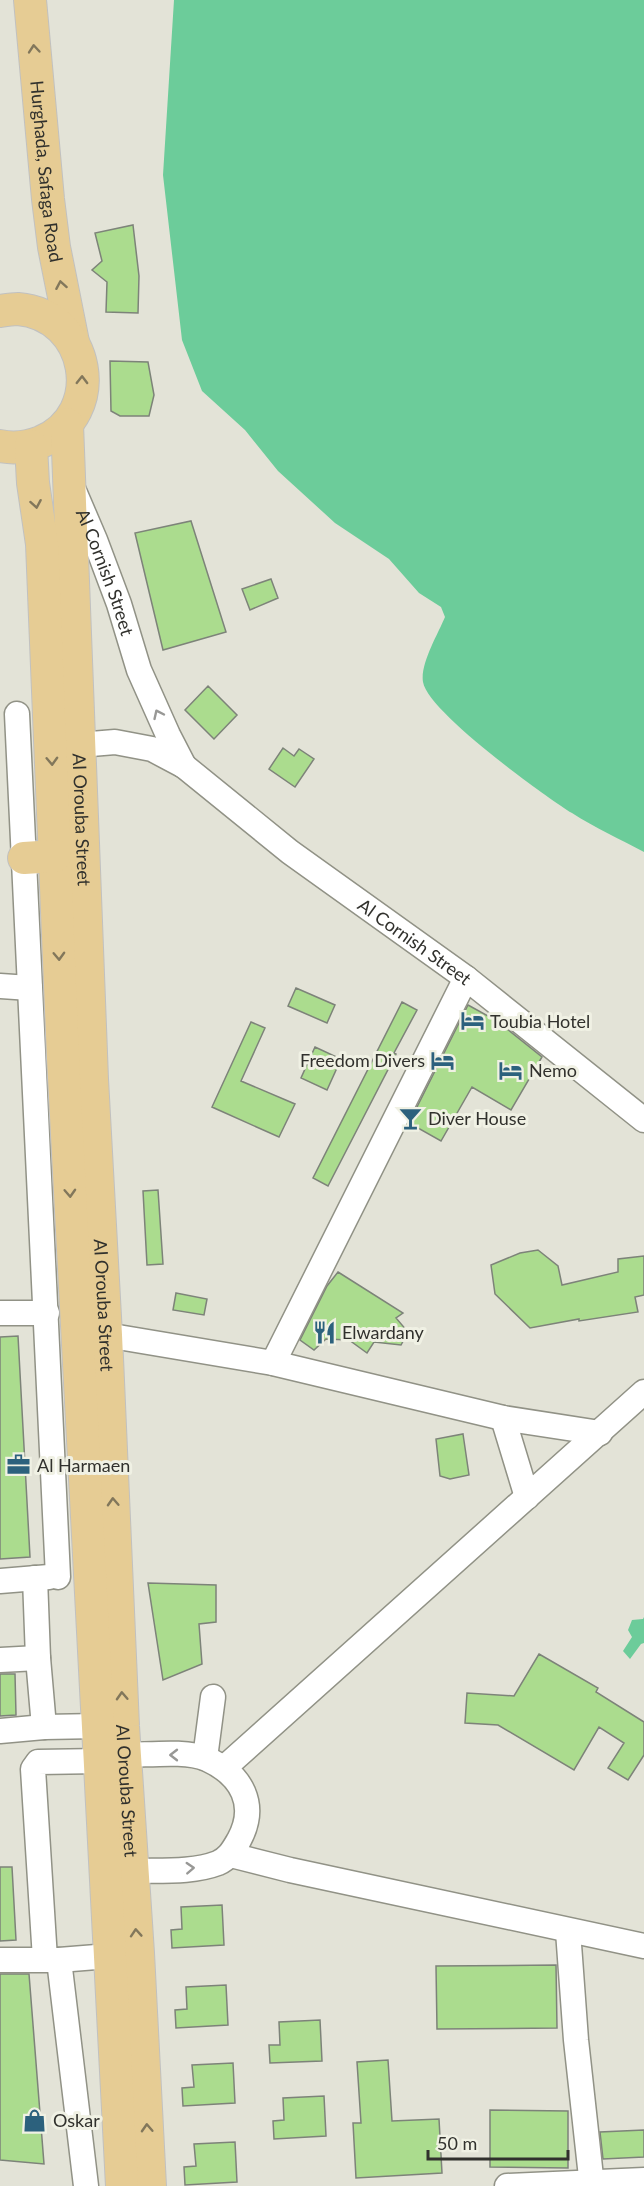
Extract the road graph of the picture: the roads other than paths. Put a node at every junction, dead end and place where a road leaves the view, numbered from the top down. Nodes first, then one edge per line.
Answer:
1 (30, 0) edge
2 (0, 311) edge
3 (73, 342) junction
4 (67, 424) junction
5 (0, 446) edge
6 (31, 446) junction
7 (68, 477) junction
8 (8, 714) edge
9 (50, 723) junction
10 (79, 745) junction
11 (184, 766) junction
12 (55, 856) junction
13 (24, 858) junction
14 (466, 978) junction
15 (0, 986) edge
16 (30, 988) junction
17 (644, 1120) edge
18 (82, 1150) junction
19 (0, 1313) edge
20 (47, 1313) junction
21 (106, 1335) junction
22 (273, 1363) junction
23 (644, 1392) edge
24 (503, 1418) junction
25 (600, 1433) junction
26 (527, 1497) junction
27 (91, 1575) junction
28 (47, 1577) junction
29 (0, 1581) edge
30 (38, 1658) junction
31 (0, 1660) edge
32 (213, 1697) dead end
33 (98, 1726) junction
34 (44, 1727) junction
35 (0, 1731) edge
36 (113, 1758) junction
37 (214, 1763) junction
38 (231, 1855) junction
39 (132, 1870) junction
40 (568, 1931) junction
41 (644, 1946) edge
42 (109, 1956) junction
43 (0, 1960) edge
44 (52, 1960) junction
45 (644, 2180) edge
46 (592, 2184) edge
47 (86, 2186) edge
48 (122, 2186) edge
49 (150, 2186) edge
50 (507, 2186) edge

3 -> 1 main road, Hurghada, Safaga Road
2 - 3 main road
4 -> 3 main road, Hurghada, Safaga Road
4 - 6 main road
4 - 7 main road, Al Orouba Street
5 - 6 main road
6 -> 9 main road, Al Orouba Street
7 - 10 main road, Al Orouba Street
11 -> 7 street, Al Cornish Street
8 - 9 street
8 - 13 street
9 -> 12 main road, Al Orouba Street
10 - 11 street, Al Cornish Street
10 - 18 main road, Al Orouba Street
11 - 14 street, Al Cornish Street
12 - 13 main road
12 -> 18 main road, Al Orouba Street
13 - 16 street
14 - 17 street, Al Cornish Street
14 - 22 street
15 - 16 street
16 - 20 street
18 - 21 main road, Al Orouba Street
18 -> 27 main road, Al Orouba Street
19 - 20 street
20 - 28 street
21 - 22 street
36 -> 21 main road, Al Orouba Street
22 - 24 street
23 - 25 street
24 - 25 street
24 - 26 street
25 - 26 street
26 - 37 street
27 - 28 street
27 - 33 main road, Al Orouba Street
28 - 29 street
28 - 30 street
30 - 31 street
30 - 34 street
32 - 37 street
33 - 34 street
33 - 36 main road, Al Orouba Street
34 - 35 street
37 -> 36 street
36 - 39 main road, Al Orouba Street
36 - 42 main road, Al Orouba Street
36 - 44 street
37 - 38 street
39 -> 38 street
38 - 40 street
49 -> 39 main road, Al Orouba Street
40 - 41 street
40 - 46 street
42 - 44 street
42 - 48 main road, Al Orouba Street
43 - 44 street
44 - 47 street
45 - 46 street
46 - 50 street

